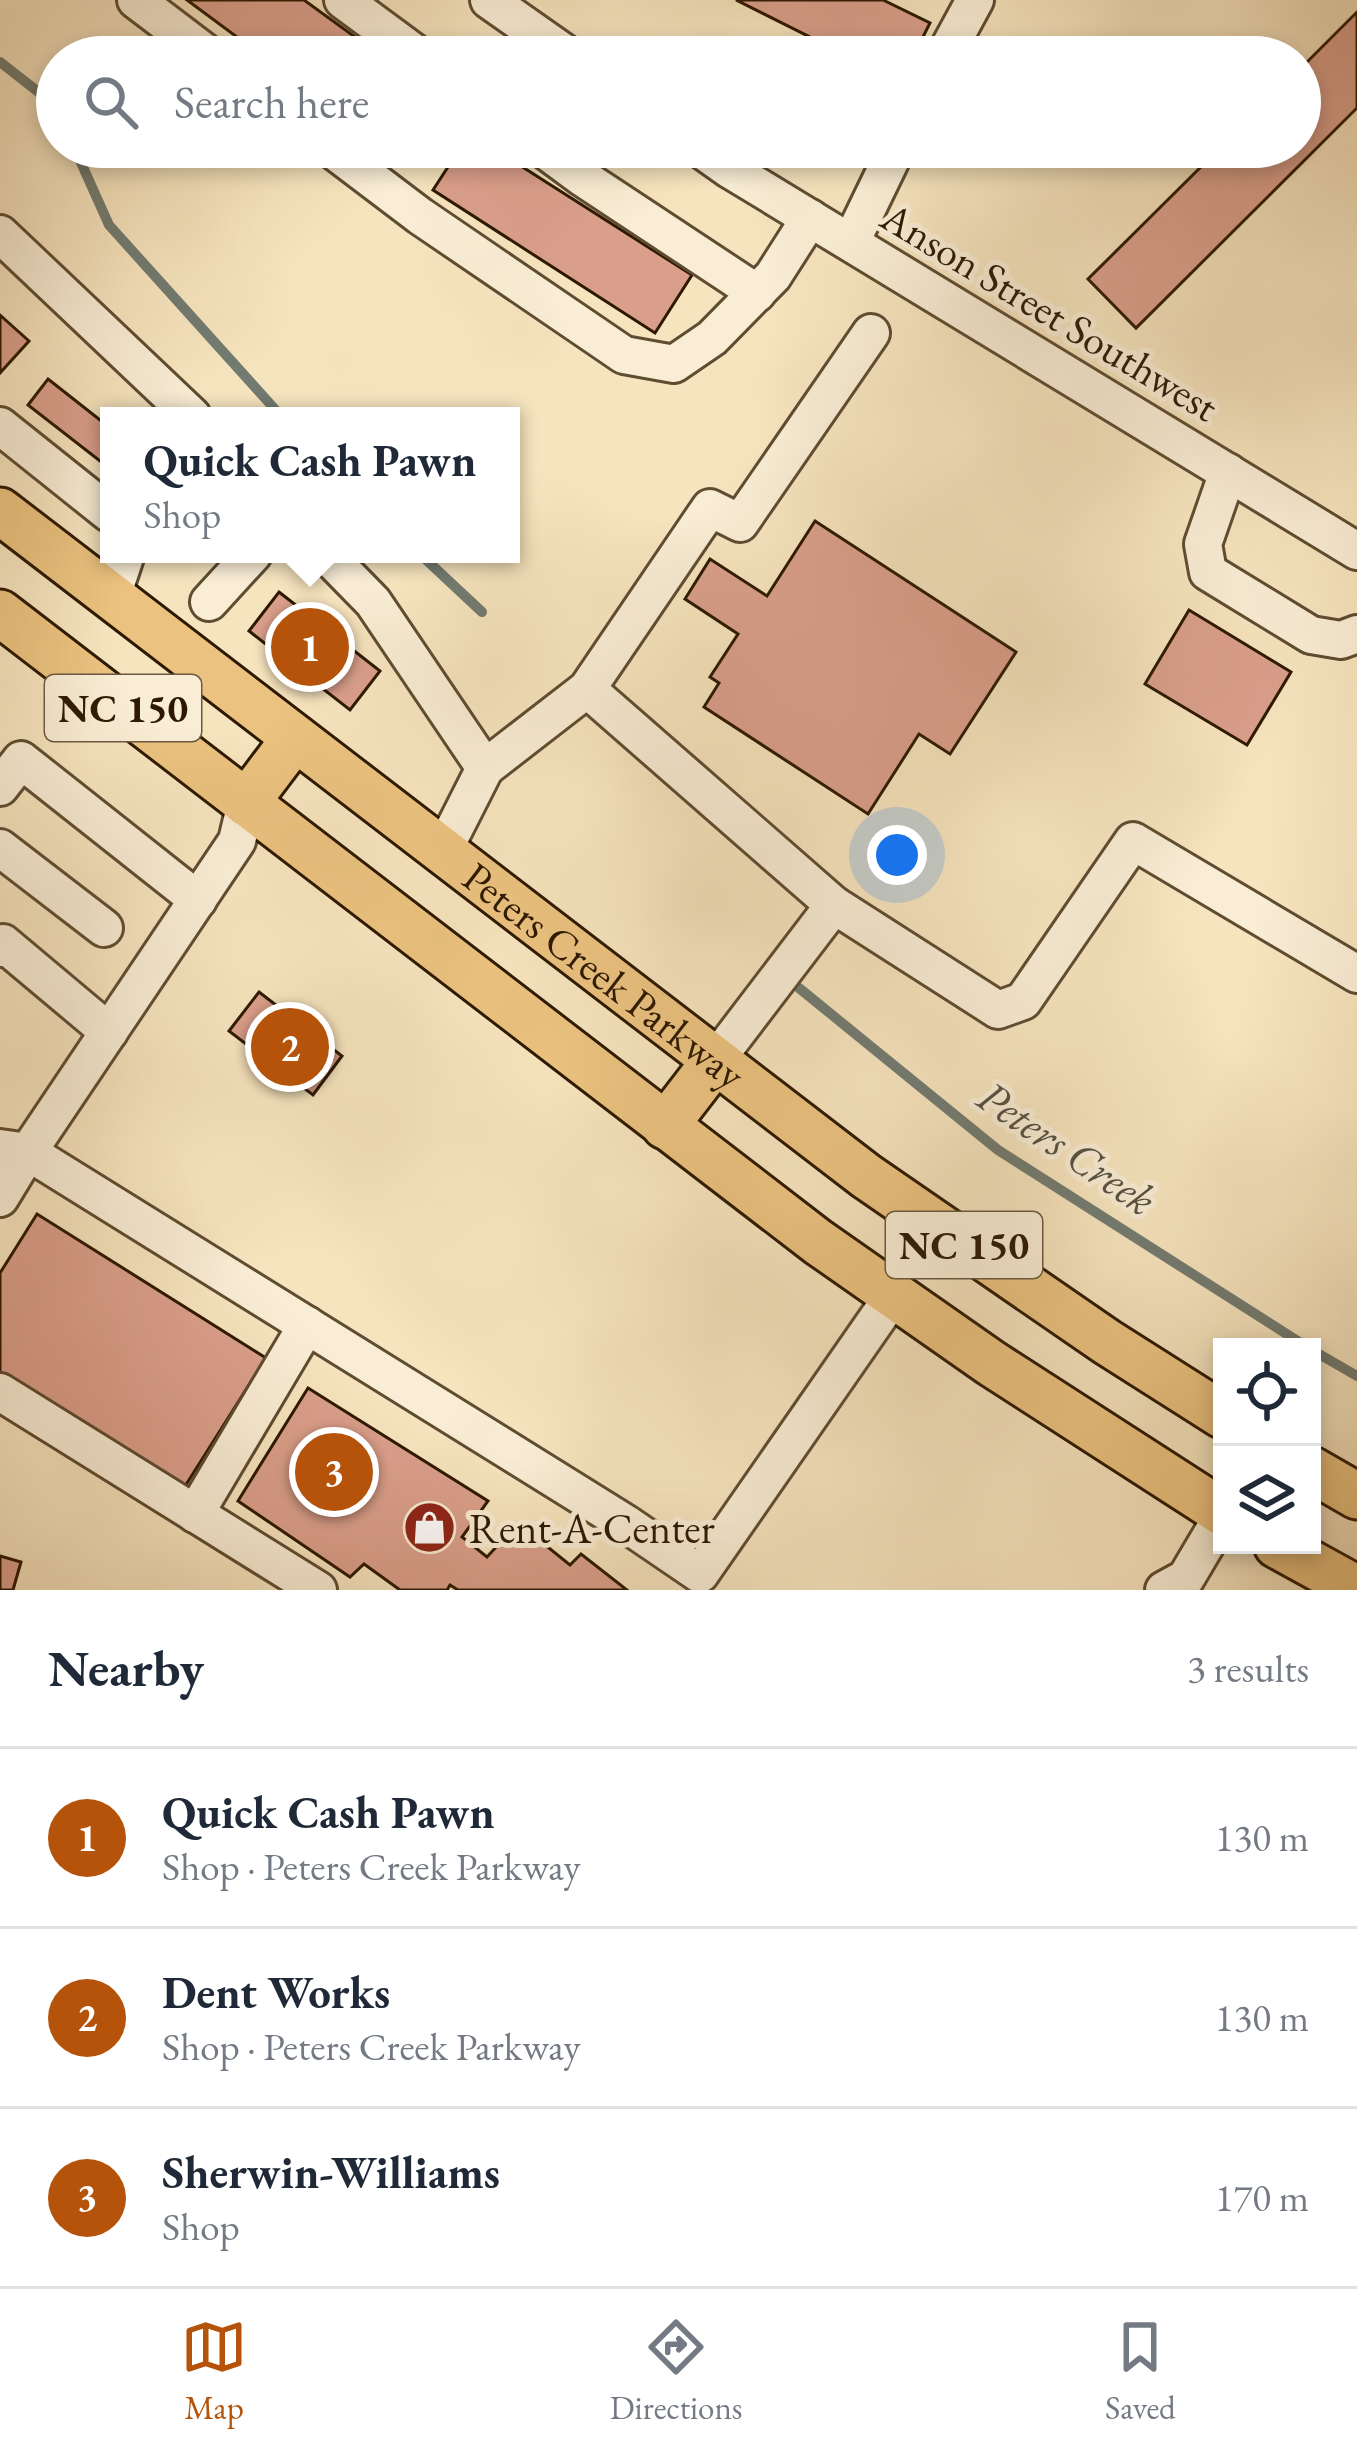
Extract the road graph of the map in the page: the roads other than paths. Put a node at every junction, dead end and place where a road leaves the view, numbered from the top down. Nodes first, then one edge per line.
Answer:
1 (136, 0) edge
2 (343, 0) edge
3 (489, 0) edge
4 (975, 0) edge
5 (183, 36) edge
6 (392, 36) edge
7 (540, 36) edge
8 (955, 36) edge
9 (357, 168) edge
10 (570, 168) edge
11 (731, 168) edge
12 (886, 168) edge
13 (810, 218) junction
14 (0, 234) edge
15 (850, 242) junction
16 (757, 293) junction
17 (872, 334) dead end
18 (183, 407) edge
19 (0, 426) edge
20 (1228, 472) junction
21 (100, 506) edge
22 (0, 512) edge
23 (1357, 550) edge
24 (245, 563) edge
25 (335, 563) edge
26 (119, 575) edge
27 (209, 602) dead end
28 (0, 614) edge
29 (1357, 634) edge
30 (587, 689) junction
31 (296, 737) junction
32 (7, 763) edge
33 (485, 768) junction
34 (246, 802) junction
35 (0, 848) edge
36 (443, 851) junction
37 (198, 900) junction
38 (834, 905) junction
39 (104, 928) dead end
40 (0, 948) edge
41 (1357, 974) edge
42 (109, 1032) junction
43 (715, 1061) junction
44 (665, 1126) junction
45 (14, 1150) edge
46 (0, 1198) edge
47 (893, 1296) junction
48 (307, 1325) junction
49 (0, 1392) edge
50 (1213, 1409) edge
51 (1321, 1475) edge
52 (1357, 1496) edge
53 (1213, 1509) edge
54 (195, 1514) junction
55 (1213, 1533) edge
56 (1293, 1554) edge
57 (711, 1582) edge
58 (1186, 1587) edge
59 (1357, 1589) edge
60 (319, 1590) edge

1 - 5 street
2 - 6 street
3 - 7 street
4 - 8 street
9 - 16 street
10 - 16 street
11 - 13 street, Anson Street Southwest
12 - 15 street
13 - 15 street, Anson Street Southwest
13 - 16 street
14 - 18 street
15 - 20 street, Anson Street Southwest
17 - 30 street
19 - 21 street
20 - 23 street, Anson Street Southwest
20 - 29 street
22 - 26 main road, Peters Creek Parkway / NC 150
24 - 27 street
25 - 33 street
26 - 31 main road, Peters Creek Parkway / NC 150
28 - 34 main road, Peters Creek Parkway / NC 150
30 - 33 street
30 - 38 street
31 - 34 main road
31 - 36 main road, Peters Creek Parkway / NC 150
32 - 37 street
33 - 36 street
34 - 37 street
34 - 44 main road, Peters Creek Parkway / NC 150
35 - 39 street
36 - 43 main road, Peters Creek Parkway / NC 150
37 - 42 street
38 - 41 street
38 - 43 street
40 - 42 street
42 - 45 street
43 - 44 main road
43 - 50 main road, Peters Creek Parkway / NC 150
44 - 47 main road, Peters Creek Parkway / NC 150
45 - 46 street
45 - 48 street
47 - 53 main road, Peters Creek Parkway / NC 150
47 - 57 street
48 - 54 street
48 - 57 street
49 - 54 street
51 - 52 main road
54 - 60 street
55 - 58 street
56 - 59 main road

